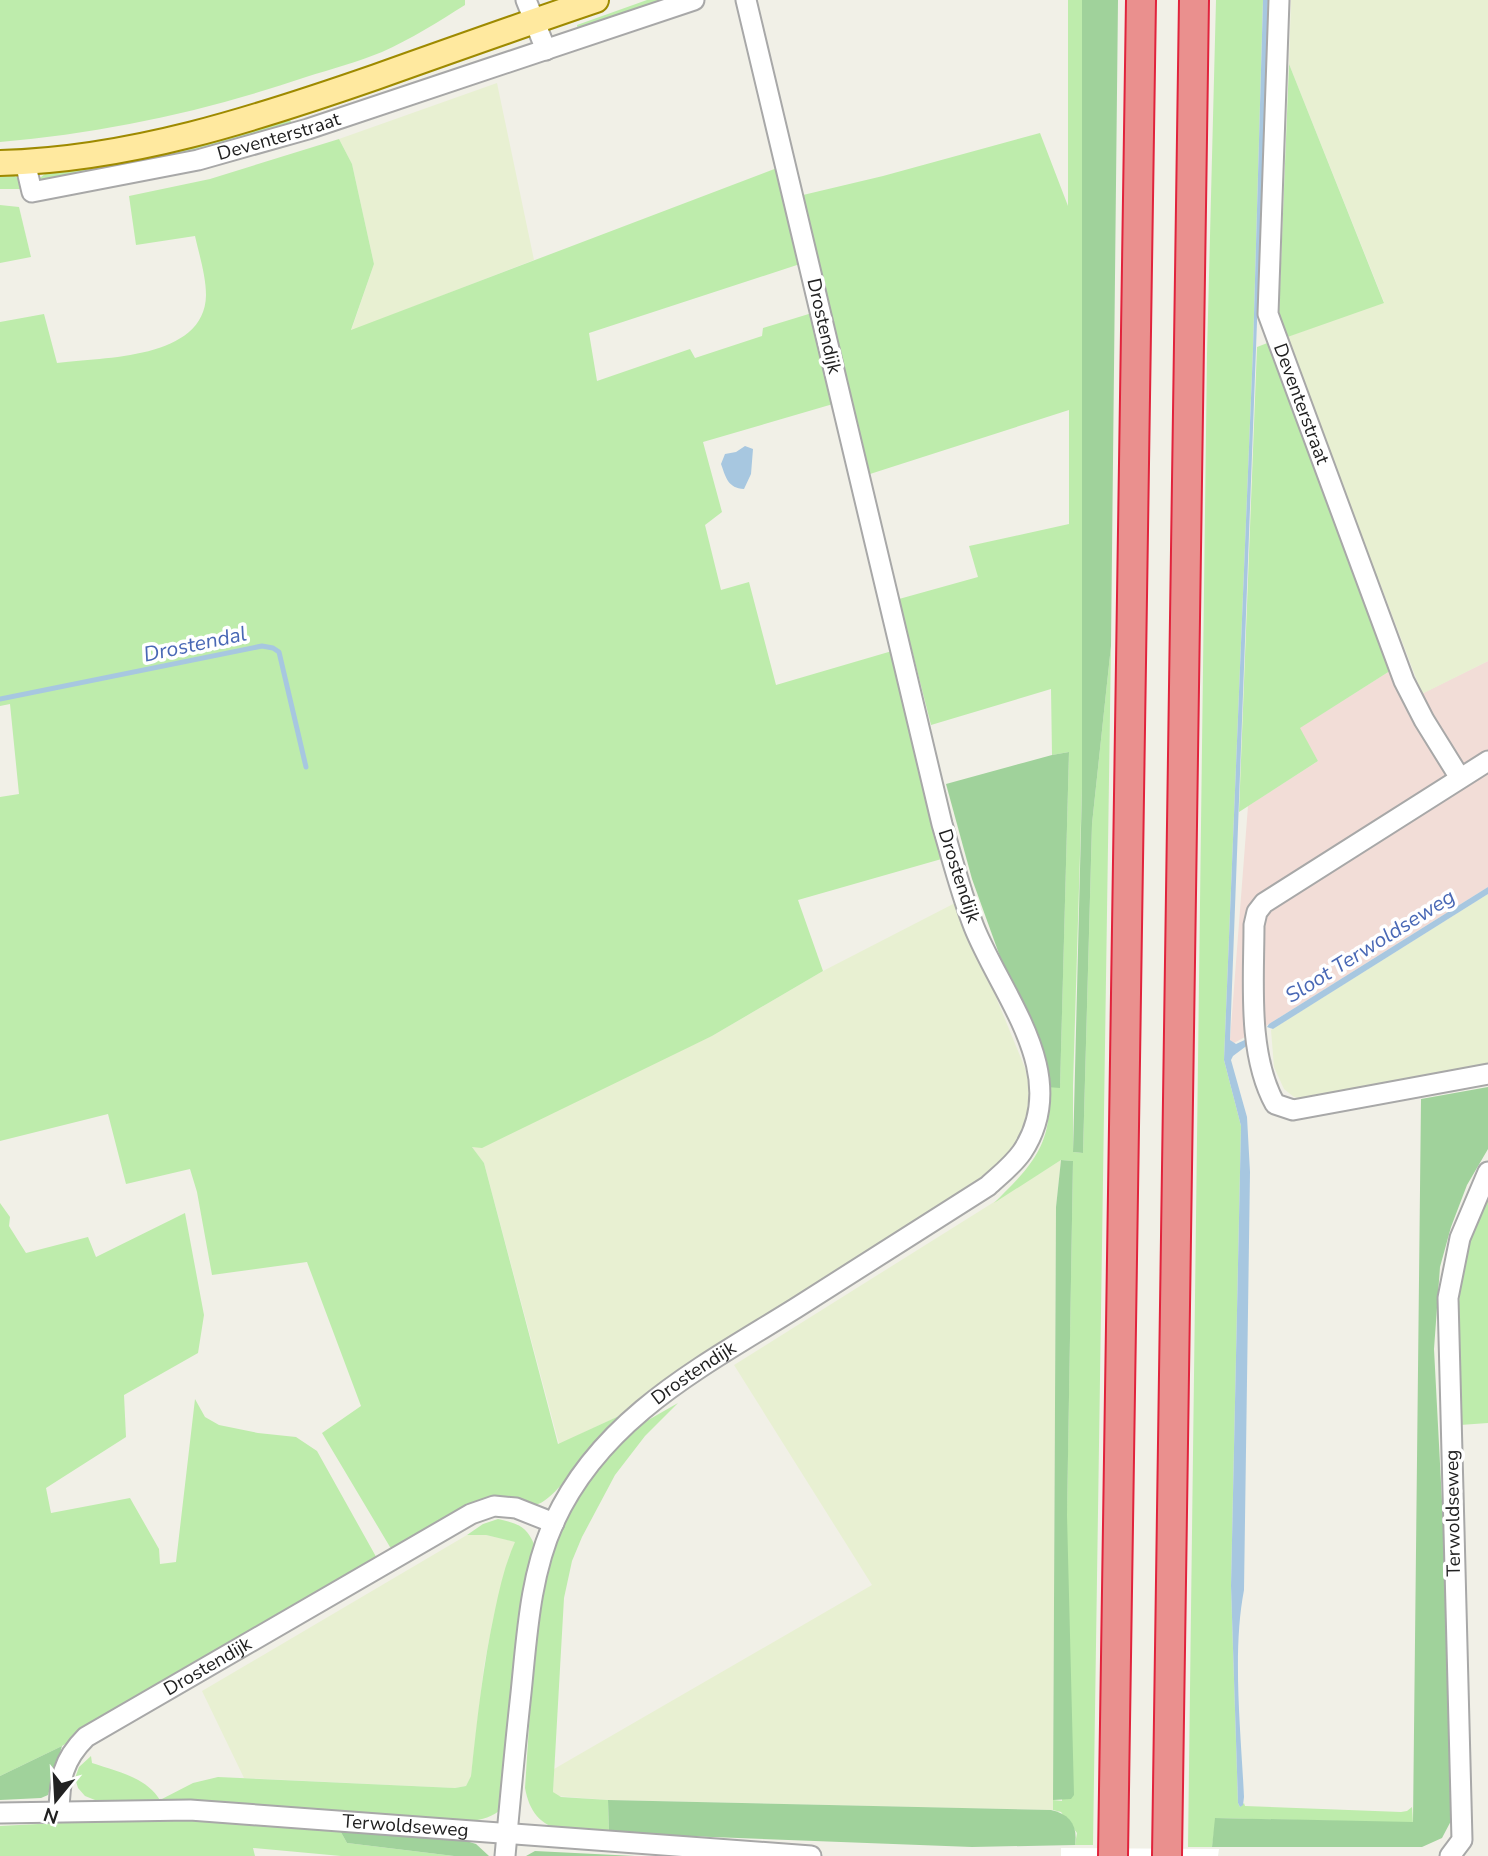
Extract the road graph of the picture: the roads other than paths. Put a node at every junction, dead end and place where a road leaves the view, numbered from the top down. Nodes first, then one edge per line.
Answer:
1 (596, 0) edge
2 (694, 0) edge
3 (746, 0) edge
4 (1141, 0) edge
5 (1194, 0) edge
6 (1279, 0) edge
7 (530, 11) edge
8 (546, 50) junction
9 (25, 162) junction
10 (0, 163) edge
11 (1488, 761) edge
12 (1460, 778) junction
13 (1488, 1074) edge
14 (1488, 1172) edge
15 (554, 1523) junction
16 (60, 1811) junction
17 (0, 1813) edge
18 (507, 1834) junction
19 (505, 1856) edge
20 (811, 1856) edge
21 (1113, 1856) edge
22 (1167, 1856) edge
23 (1450, 1856) edge

1 - 7 main road, Deventerstraat
2 - 8 street, Deventerstraat
3 - 15 street, Drostendijk
4 - 21 highway
5 - 22 highway
6 - 12 street, Deventerstraat
7 - 8 street
7 - 9 main road, Deventerstraat
8 - 9 street, Deventerstraat
9 - 10 main road, Deventerstraat
11 - 12 street
12 - 13 street
14 - 23 street, Terwoldseweg
15 - 16 street, Drostendijk
15 - 18 street, Drostendijk
16 - 17 street, Terwoldseweg
16 - 18 street, Terwoldseweg
18 - 19 street, Drostendijk
18 - 20 street, Terwoldseweg

